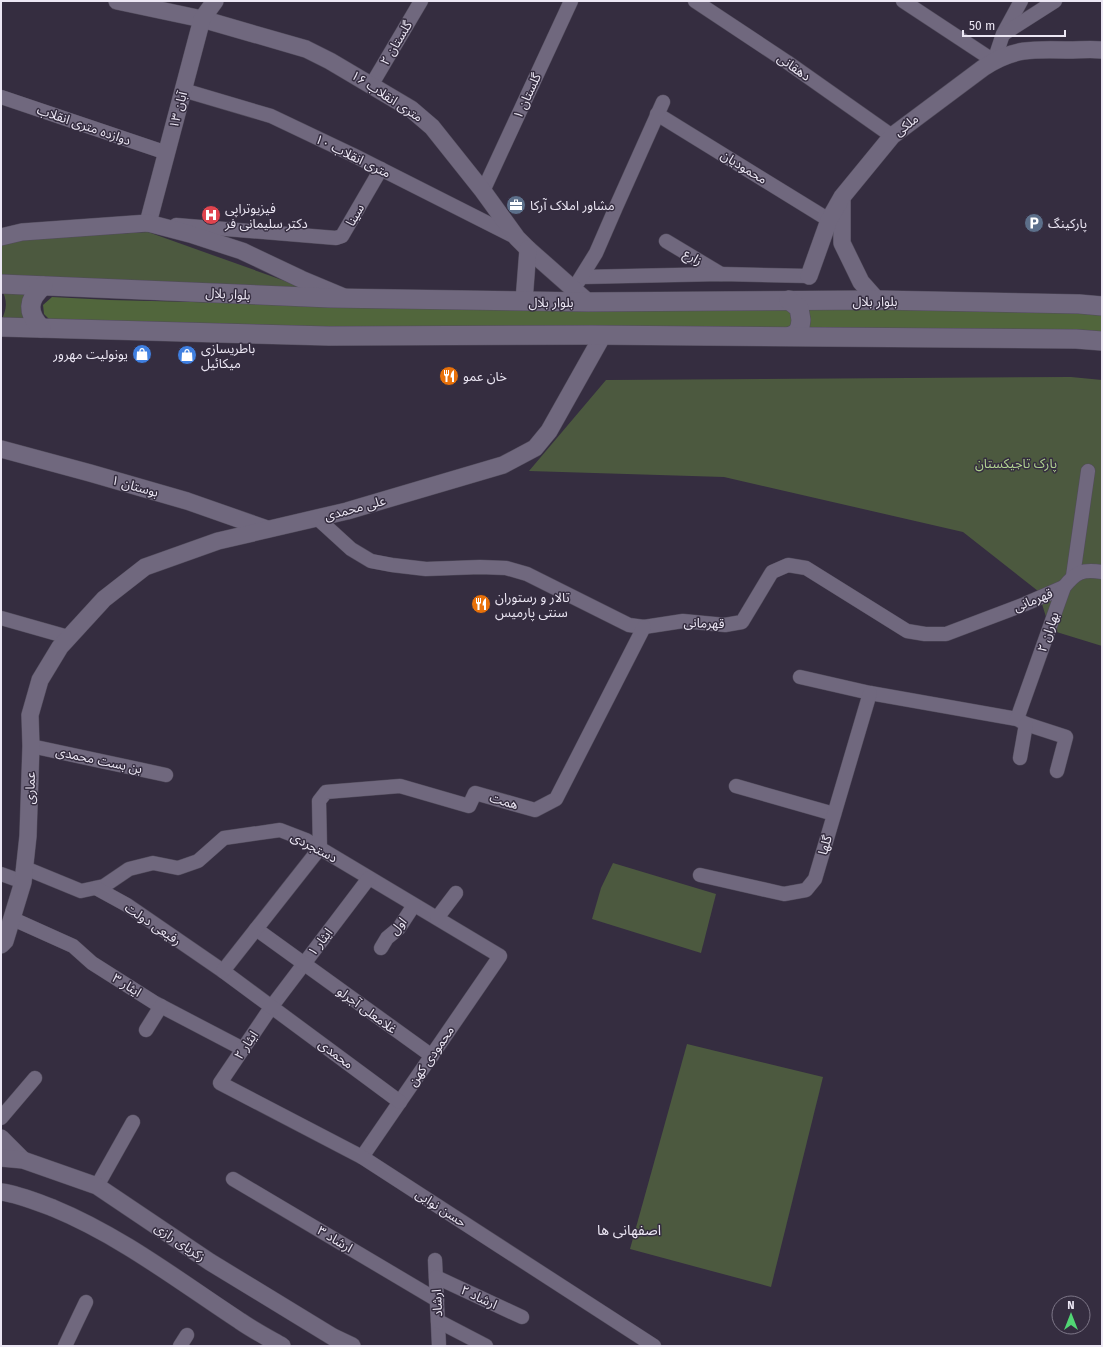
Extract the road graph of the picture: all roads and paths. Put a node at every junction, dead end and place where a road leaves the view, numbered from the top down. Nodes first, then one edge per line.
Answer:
1 (116, 1) edge
2 (215, 1) edge
3 (421, 1) edge
4 (571, 1) edge
5 (695, 1) edge
6 (903, 1) edge
7 (1022, 1) edge
8 (1055, 1) edge
9 (202, 19) junction
10 (1003, 34) junction
11 (1102, 50) edge
12 (988, 64) junction
13 (372, 84) junction
14 (183, 90) junction
15 (1, 97) edge
16 (892, 136) junction
17 (166, 153) junction
18 (380, 169) junction
19 (483, 191) junction
20 (842, 197) junction
21 (829, 220) junction
22 (148, 223) junction
23 (22, 232) junction
24 (1, 233) edge
25 (1, 237) edge
26 (666, 241) dead end
27 (523, 244) junction
28 (721, 274) junction
29 (809, 276) joint
30 (578, 283) junction
31 (1, 284) edge
32 (43, 286) junction
33 (348, 299) junction
34 (789, 300) junction
35 (877, 300) junction
36 (524, 301) junction
37 (588, 302) junction
38 (1102, 306) edge
39 (1, 327) edge
40 (41, 328) junction
41 (604, 335) junction
42 (791, 336) junction
43 (1102, 341) edge
44 (1, 449) edge
45 (1088, 471) dead end
46 (317, 518) junction
47 (267, 530) junction
48 (1102, 572) edge
49 (1073, 576) junction
50 (1064, 587) junction
51 (1, 618) edge
52 (644, 627) junction
53 (68, 637) junction
54 (800, 677) dead end
55 (870, 693) junction
56 (1022, 721) junction
57 (31, 746) junction
58 (1020, 758) dead end
59 (1057, 771) dead end
60 (166, 775) dead end
61 (736, 786) dead end
62 (834, 814) junction
63 (320, 848) junction
64 (1, 874) edge
65 (24, 875) junction
66 (700, 875) dead end
67 (369, 878) junction
68 (96, 888) junction
69 (456, 893) dead end
70 (414, 904) junction
71 (437, 918) junction
72 (13, 919) junction
73 (256, 929) junction
74 (2, 942) edge
75 (381, 948) dead end
76 (500, 956) joint
77 (303, 964) junction
78 (223, 971) junction
79 (161, 1006) junction
80 (272, 1006) junction
81 (146, 1030) dead end
82 (243, 1050) junction
83 (432, 1056) junction
84 (35, 1078) dead end
85 (220, 1083) joint
86 (400, 1102) junction
87 (1, 1118) edge
88 (133, 1122) dead end
89 (1, 1138) edge
90 (362, 1157) junction
91 (1, 1158) edge
92 (23, 1160) junction
93 (233, 1179) dead end
94 (97, 1186) junction
95 (1, 1192) edge
96 (435, 1260) dead end
97 (436, 1277) junction
98 (437, 1300) junction
99 (86, 1302) dead end
100 (522, 1317) dead end
101 (438, 1321) junction
102 (65, 1346) edge
103 (282, 1346) edge
104 (352, 1346) edge
105 (439, 1346) edge
106 (486, 1346) edge
107 (654, 1346) edge

1 - 9 street, ۱۶ متری انقلاب
2 - 9 street, ۱۳ آبان
3 - 13 street, گلستان ۲
4 - 19 street, گلستان ۱
5 - 16 street, دهقانی
6 - 12 street
7 - 10 street
8 - 10 street
9 - 13 street, ۱۶ متری انقلاب
9 - 14 street, ۱۳ آبان
10 - 12 street
11 - 12 street, ملکی
12 - 16 street, ملکی
13 - 19 street, ۱۶ متری انقلاب
14 - 17 street, ۱۳ آبان
14 - 18 street, ۱۰ متری انقلاب
15 - 17 street, دوازده متری انقلاب
16 - 20 street, ملکی
17 - 22 street, ۱۳ آبان
18 - 22 street, سینا
18 - 27 street, ۱۰ متری انقلاب
19 - 27 street, ۱۶ متری انقلاب
20 - 21 street, ملکی
20 - 35 street
21 - 29 street, ملکی
21 - 30 street, محمودیان
22 - 23 street
22 - 33 street
23 - 24 street
23 - 25 street
26 - 28 street, زارع
27 - 30 street, ۱۶ متری انقلاب
27 - 36 street
28 - 29 street
28 - 30 street
30 - 37 street, ۱۶ متری انقلاب
31 - 32 main road, بلوار بلال
32 - 33 main road, بلوار بلال
32 - 40 main road
33 - 36 main road, بلوار بلال
34 - 35 main road, بلوار بلال
34 - 37 main road, بلوار بلال
34 - 42 main road
35 - 38 main road, بلوار بلال
36 - 37 main road, بلوار بلال
39 - 40 main road
40 - 41 main road
41 - 42 main road
41 - 46 street, علی محمدی
42 - 43 main road
44 - 47 street, بوستان ۱
45 - 49 street
46 - 47 street, علی محمدی
46 - 52 street, قهرمانی
47 - 53 street, علی محمدی
48 - 49 street
49 - 50 street, بهاران ۲
50 - 52 street, قهرمانی
50 - 56 street, بهاران ۲
51 - 53 street
52 - 63 street, همت
53 - 57 street, عماری
54 - 55 street
55 - 56 street
55 - 62 street, گلها
56 - 58 street, بهاران ۲
56 - 59 street
57 - 60 street, بن بست محمدی
57 - 65 street, عماری
61 - 62 street
62 - 66 street, گلها
63 - 67 street, دستجردی
63 - 68 street, دستجردی
63 - 73 street
64 - 65 street
65 - 68 street
65 - 72 street, عماری
67 - 70 street, دستجردی
67 - 77 street, ۱ ایثار
68 - 78 street, رفیعی دولت
69 - 71 street
70 - 71 street, دستجردی
70 - 75 street, اول
71 - 76 street, دستجردی
72 - 74 street, عماری
72 - 79 street, ایثار ۳
73 - 77 street, غلامعلی آجرلو
73 - 78 street
76 - 83 street, محمودی کهن
77 - 80 street, ۱ ایثار
77 - 83 street, غلامعلی آجرلو
78 - 80 street, رفیعی دولت
79 - 81 street
79 - 82 street, ایثار ۳
80 - 82 street, ایثار ۲
80 - 86 street, محمدی
82 - 85 street, ایثار ۲
83 - 86 street, محمودی کهن
84 - 87 street
85 - 90 street, حسن نوابی
86 - 90 street, محمودی کهن
88 - 94 street
89 - 92 street
90 - 107 street, حسن نوابی
91 - 92 street, زکریای رازی
92 - 94 street, زکریای رازی
93 - 98 street, ارشاد ۳
94 - 104 street, زکریای رازی
95 - 103 street
96 - 97 street, ارشاد
97 - 98 street, ارشاد
97 - 100 street, ارشاد ۲
98 - 101 street, ارشاد
99 - 102 street
101 - 105 street, ارشاد
101 - 106 street

